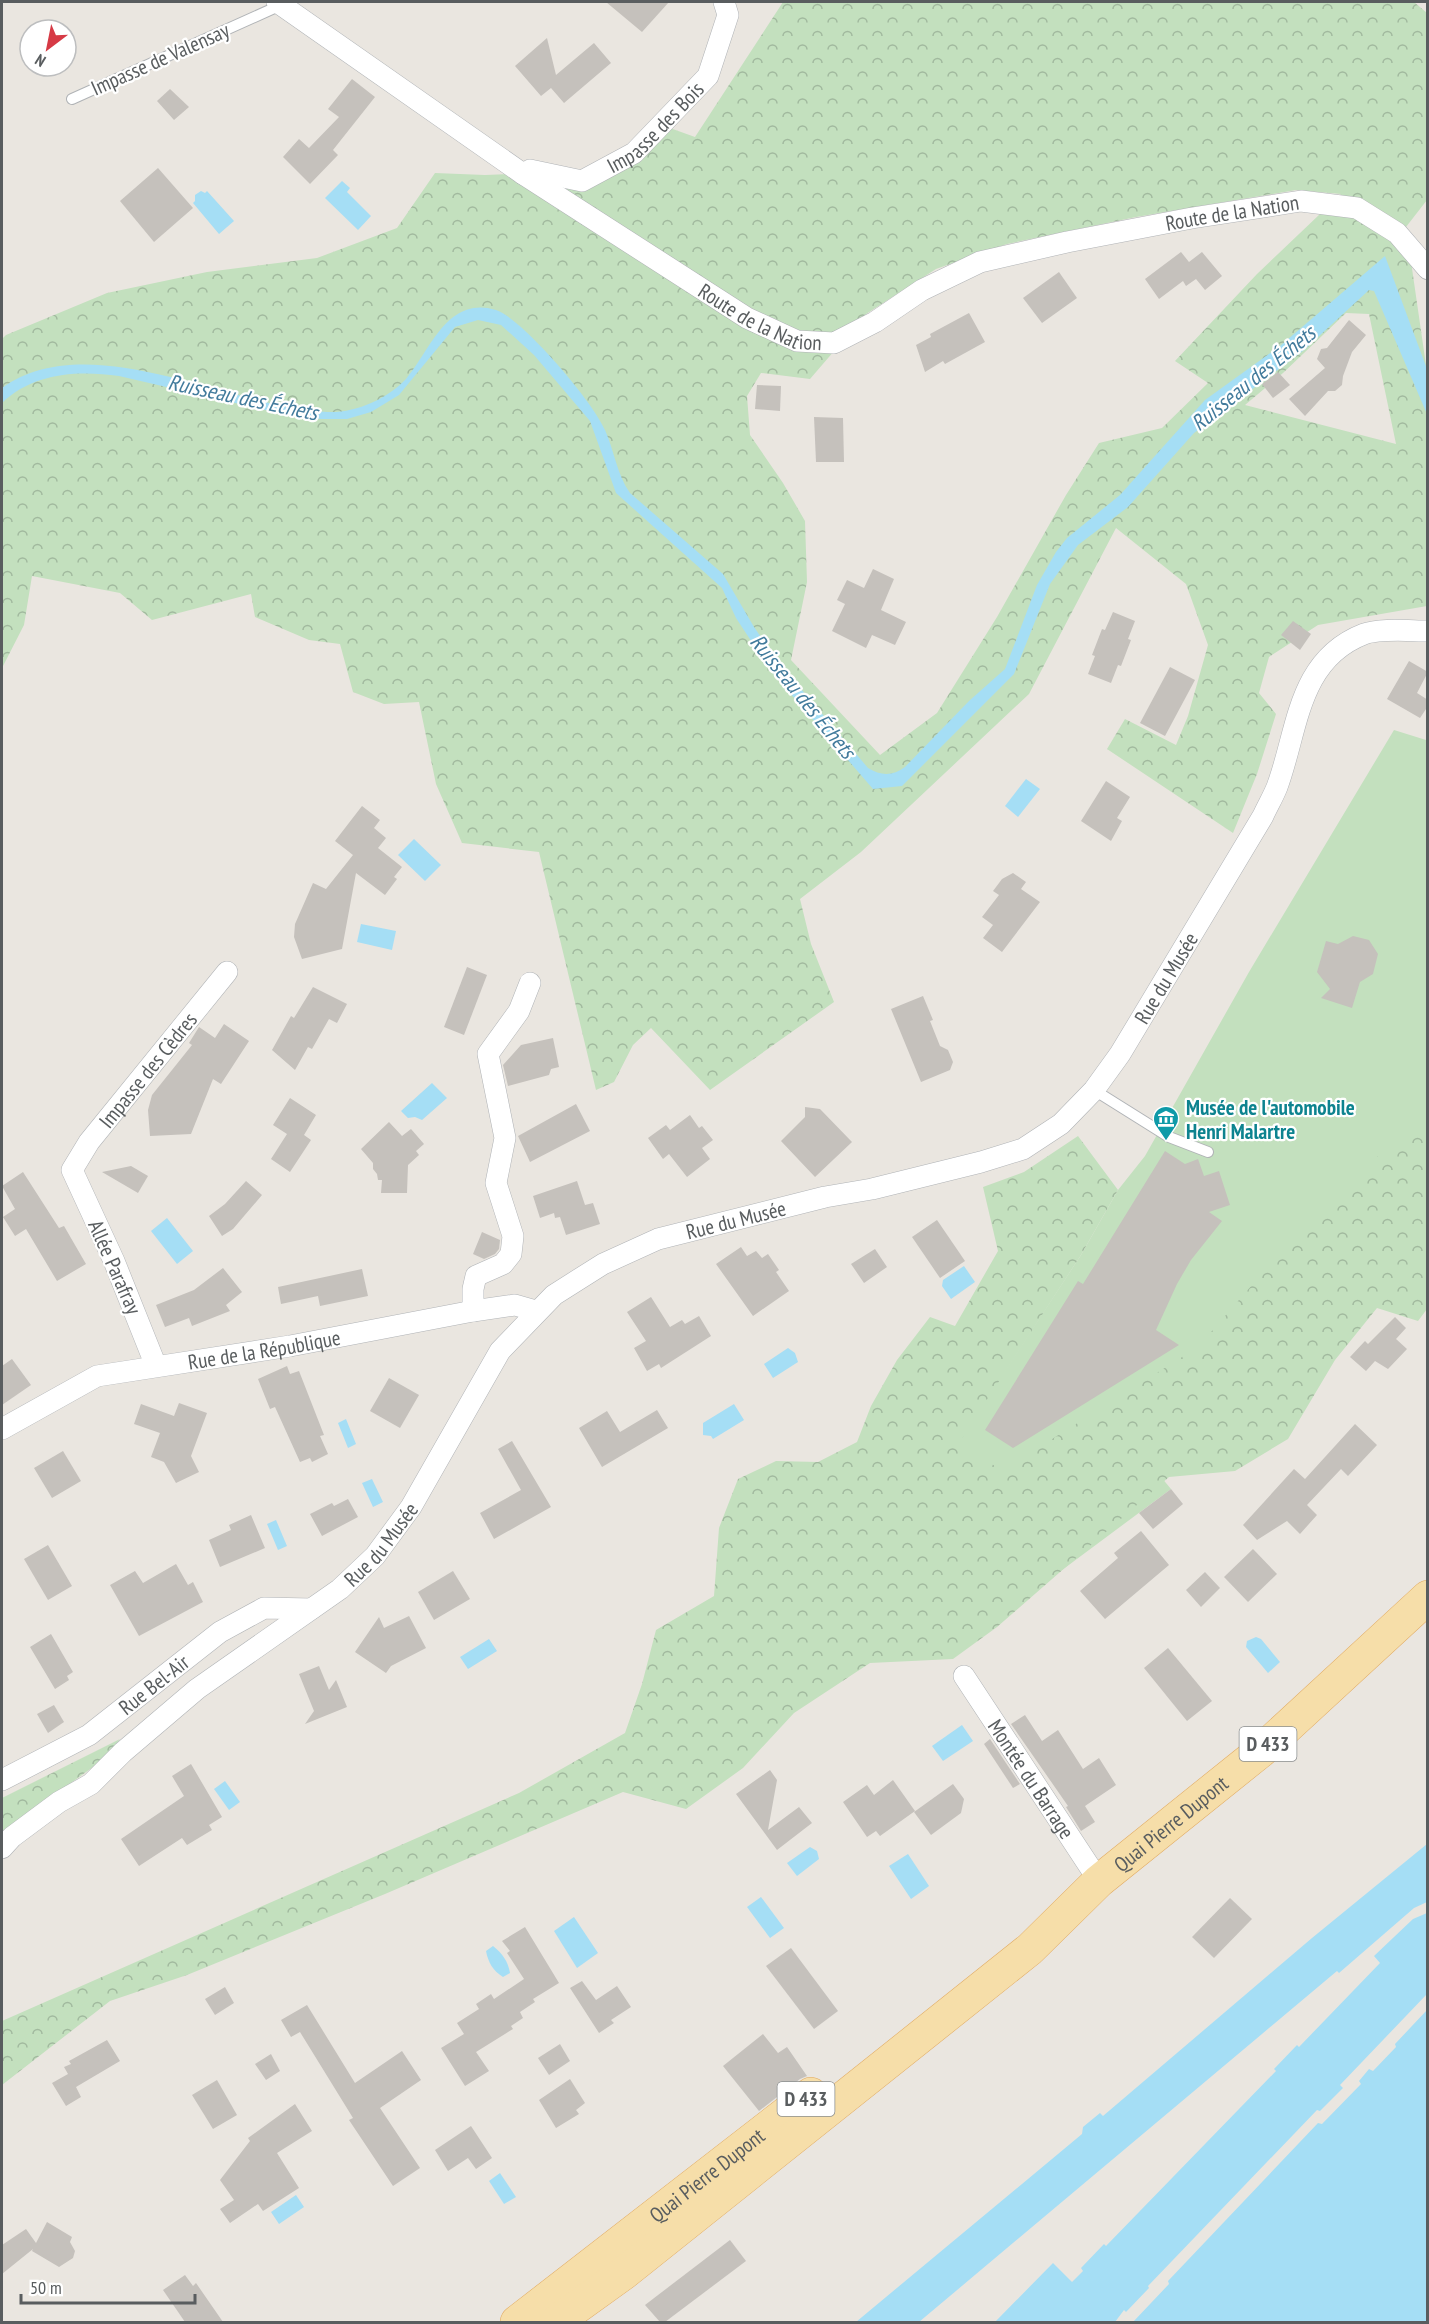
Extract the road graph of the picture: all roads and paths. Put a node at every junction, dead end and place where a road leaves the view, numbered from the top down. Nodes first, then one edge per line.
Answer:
1 (724, 2) edge
2 (279, 3) edge
3 (72, 99) dead end
4 (523, 174) junction
5 (1428, 269) edge
6 (1428, 631) edge
7 (227, 972) dead end
8 (530, 983) dead end
9 (1094, 1090) junction
10 (1208, 1152) dead end
11 (72, 1170) joint
12 (473, 1311) junction
13 (536, 1311) junction
14 (156, 1366) junction
15 (2, 1429) edge
16 (1428, 1597) edge
17 (311, 1609) junction
18 (964, 1676) dead end
19 (2, 1780) edge
20 (2, 1848) edge
21 (1099, 1881) junction
22 (517, 2322) edge
23 (556, 2322) edge

1 - 4 street, Impasse des Bois
2 - 3 lane, Impasse de Valensay
2 - 4 street, Route de la Nation
4 - 5 street, Route de la Nation
6 - 9 street, Rue du Musée
7 - 11 street, Impasse des Cèdres
8 - 12 street
9 - 10 lane
9 - 13 street, Rue du Musée
11 - 14 street, Allée Parafray
12 - 13 street, Rue de la République
12 - 14 street, Rue de la République
13 - 17 street, Rue du Musée
14 - 15 street, Rue de la République
16 - 21 main road, Quai Pierre Dupont / D 433
17 - 19 street, Rue Bel-Air
17 - 20 street, Rue du Musée
18 - 21 street, Montée du Barrage
21 - 22 main road, Quai Pierre Dupont / D 433
21 - 23 main road, Quai Pierre Dupont / D 433

